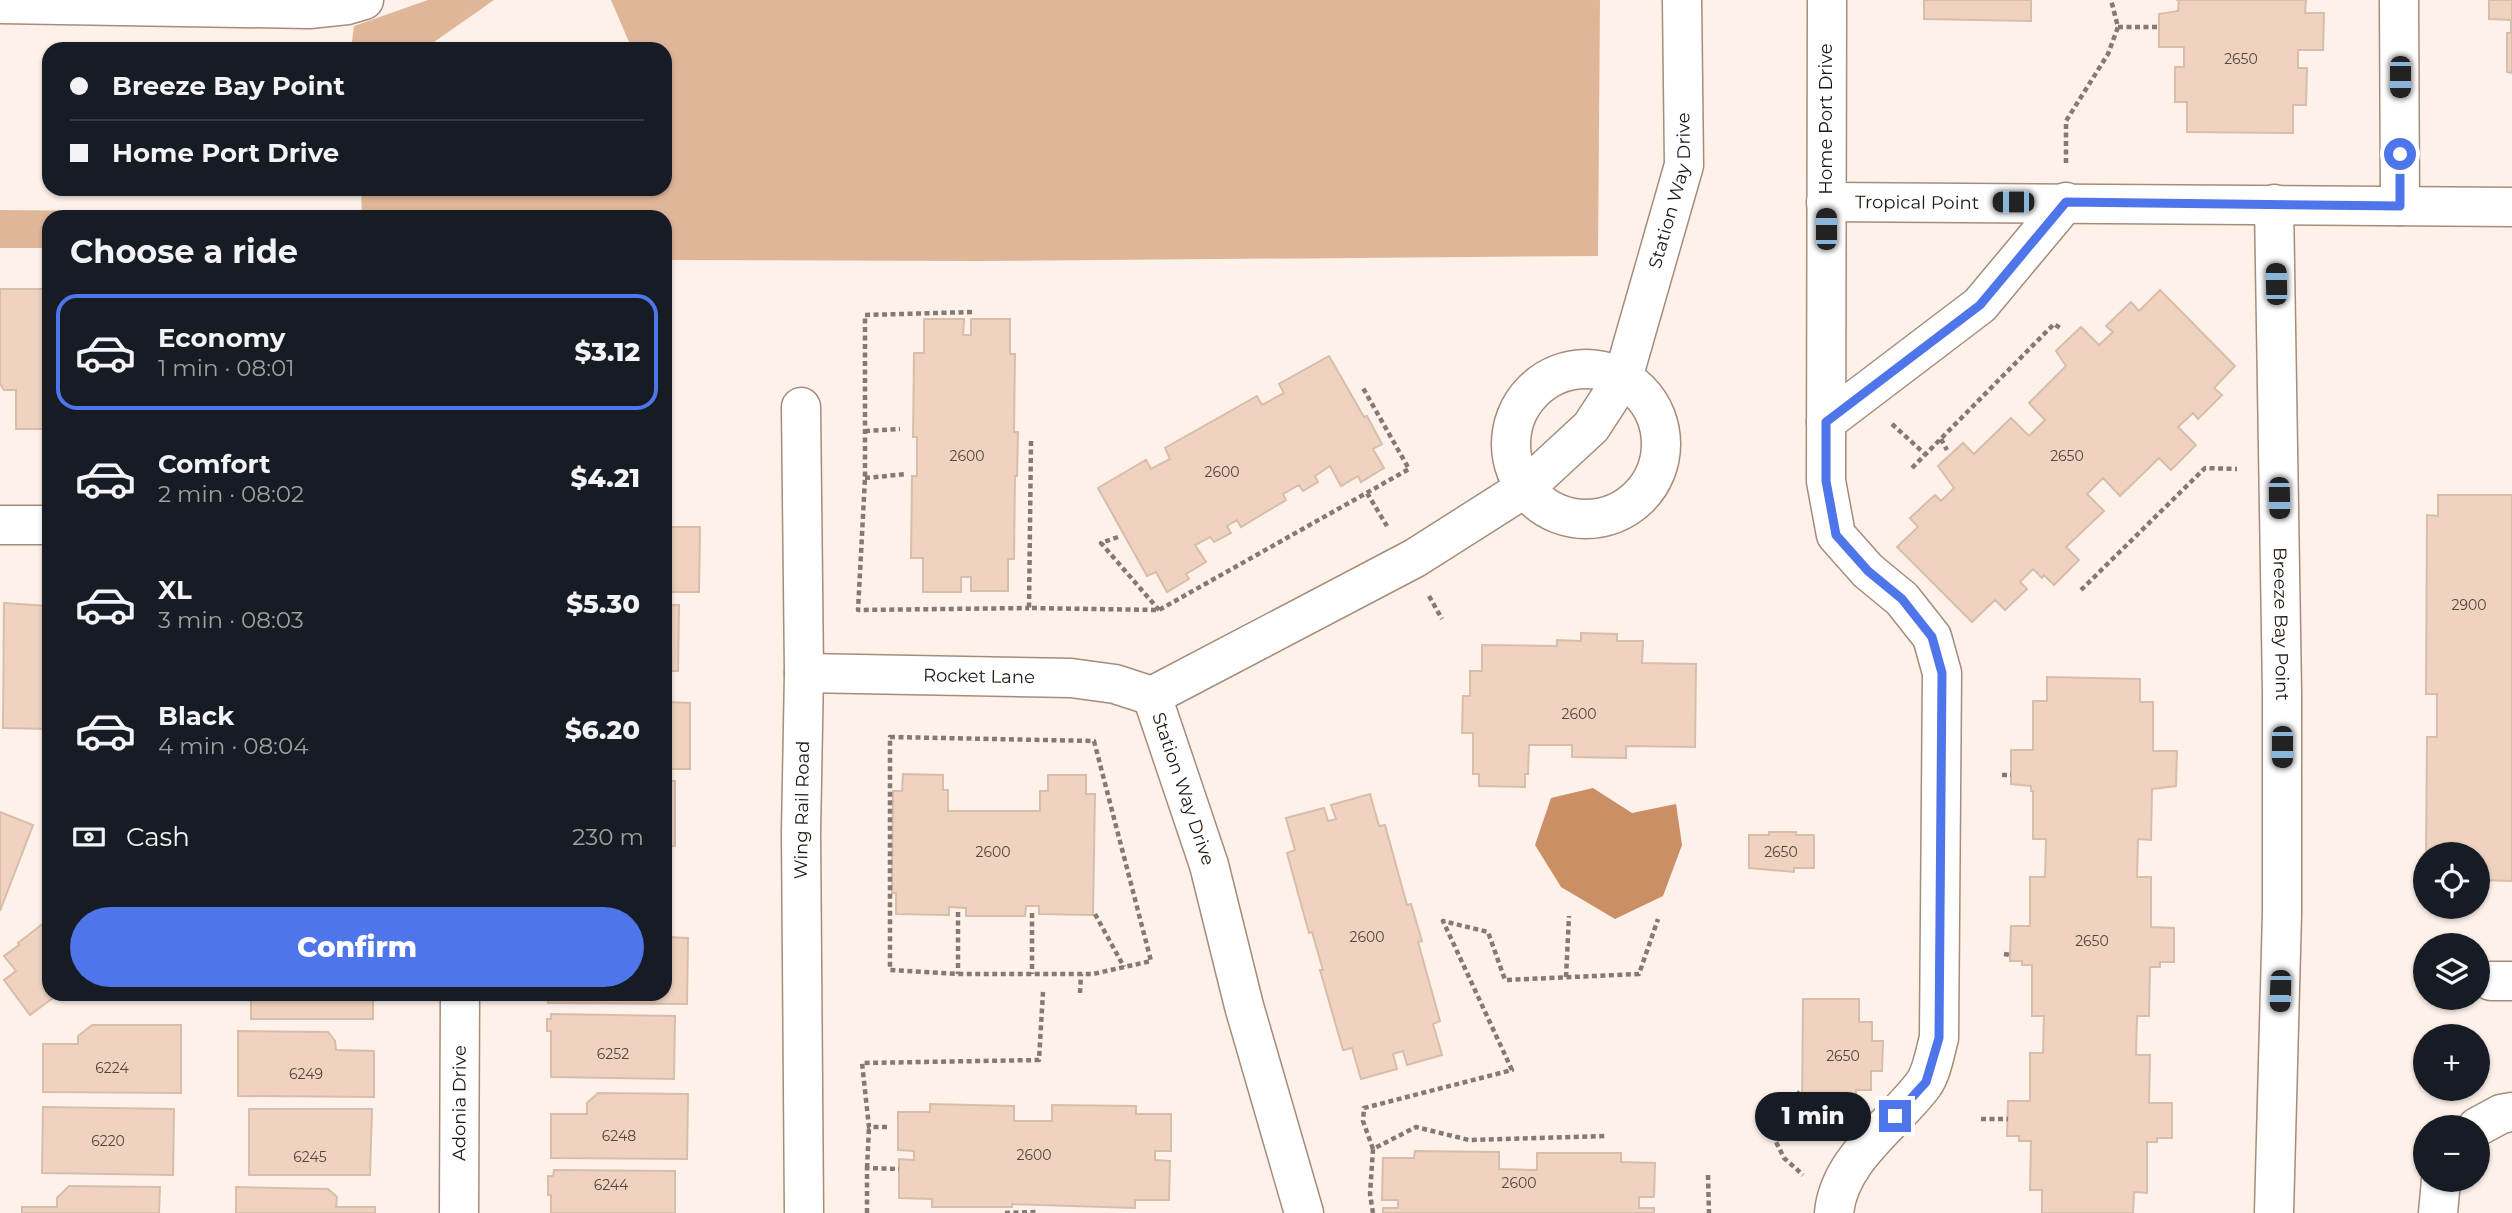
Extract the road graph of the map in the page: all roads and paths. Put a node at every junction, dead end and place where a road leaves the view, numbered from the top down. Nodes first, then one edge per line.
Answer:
1 (364, 0) edge
2 (1682, 0) edge
3 (1827, 0) edge
4 (2111, 0) edge
5 (2399, 0) edge
6 (0, 4) edge
7 (2118, 27) junction
8 (2157, 27) dead end
9 (1826, 202) junction
10 (2066, 202) junction
11 (2274, 204) junction
12 (2400, 206) junction
13 (2512, 207) edge
14 (972, 312) dead end
15 (2060, 328) dead end
16 (1623, 378) junction
17 (1363, 388) dead end
18 (801, 407) dead end
19 (1826, 422) junction
20 (900, 429) dead end
21 (865, 431) junction
22 (1941, 439) junction
23 (1031, 442) dead end
24 (1947, 450) dead end
25 (1912, 468) dead end
26 (2205, 468) dead end
27 (907, 474) dead end
28 (865, 478) junction
29 (1525, 488) junction
30 (0, 525) edge
31 (42, 525) edge
32 (1118, 537) dead end
33 (2081, 590) dead end
34 (1029, 608) junction
35 (1159, 610) junction
36 (804, 673) junction
37 (1152, 696) junction
38 (2002, 775) dead end
39 (2011, 775) dead end
40 (958, 912) dead end
41 (1032, 914) dead end
42 (1095, 914) dead end
43 (1569, 916) dead end
44 (1658, 919) dead end
45 (1124, 967) junction
46 (958, 974) junction
47 (1032, 974) junction
48 (1081, 974) junction
49 (1566, 977) junction
50 (1043, 992) dead end
51 (1080, 993) dead end
52 (460, 1001) edge
53 (1800, 1092) dead end
54 (2512, 1112) edge
55 (1981, 1119) dead end
56 (2008, 1119) dead end
57 (2490, 1120) edge
58 (869, 1127) junction
59 (887, 1127) dead end
60 (1606, 1136) dead end
61 (1373, 1149) junction
62 (867, 1168) junction
63 (899, 1169) dead end
64 (1708, 1175) dead end
65 (2440, 1192) edge
66 (1835, 1208) edge
67 (1038, 1212) edge
68 (458, 1213) edge
69 (804, 1213) edge
70 (867, 1213) edge
71 (1004, 1213) edge
72 (1304, 1213) edge
73 (1373, 1213) edge
74 (1709, 1213) edge
75 (2274, 1213) edge
76 (2438, 1213) edge

1 - 6 street
2 - 16 street, Station Way Drive
3 - 9 street, Home Port Drive
4 - 7 path
5 - 12 street
7 - 8 path
7 - 10 path
9 - 10 street, Tropical Point
9 - 19 street, Home Port Drive
10 - 11 street, Tropical Point
10 - 19 street
11 - 12 street, Tropical Point
11 - 75 street, Breeze Bay Point
12 - 13 street, Tropical Point
14 - 21 path
15 - 22 path
16 - 29 street, Station Way Drive
16 - 29 street
16 - 29 street
17 - 35 path
18 - 36 street, Wing Rail Road
19 - 66 street, Home Port Drive
20 - 21 path
21 - 28 path
22 - 24 path
22 - 25 path
23 - 34 path
26 - 33 path
27 - 28 path
28 - 34 path
29 - 37 street, Station Way Drive
30 - 31 street
32 - 35 path
34 - 35 path
36 - 37 street, Rocket Lane
36 - 69 street, Wing Rail Road
37 - 72 street, Station Way Drive
38 - 39 path
40 - 46 path
41 - 47 path
42 - 45 path
43 - 49 path
44 - 49 path
45 - 46 path
45 - 48 path
46 - 47 path
47 - 48 path
48 - 51 path
49 - 61 path
50 - 58 path
52 - 68 street, Adonia Drive
53 - 66 path
54 - 57 street
55 - 56 path
58 - 59 path
58 - 62 path
60 - 61 path
61 - 73 path
62 - 63 path
62 - 70 path
64 - 74 path
65 - 76 street
67 - 71 path

